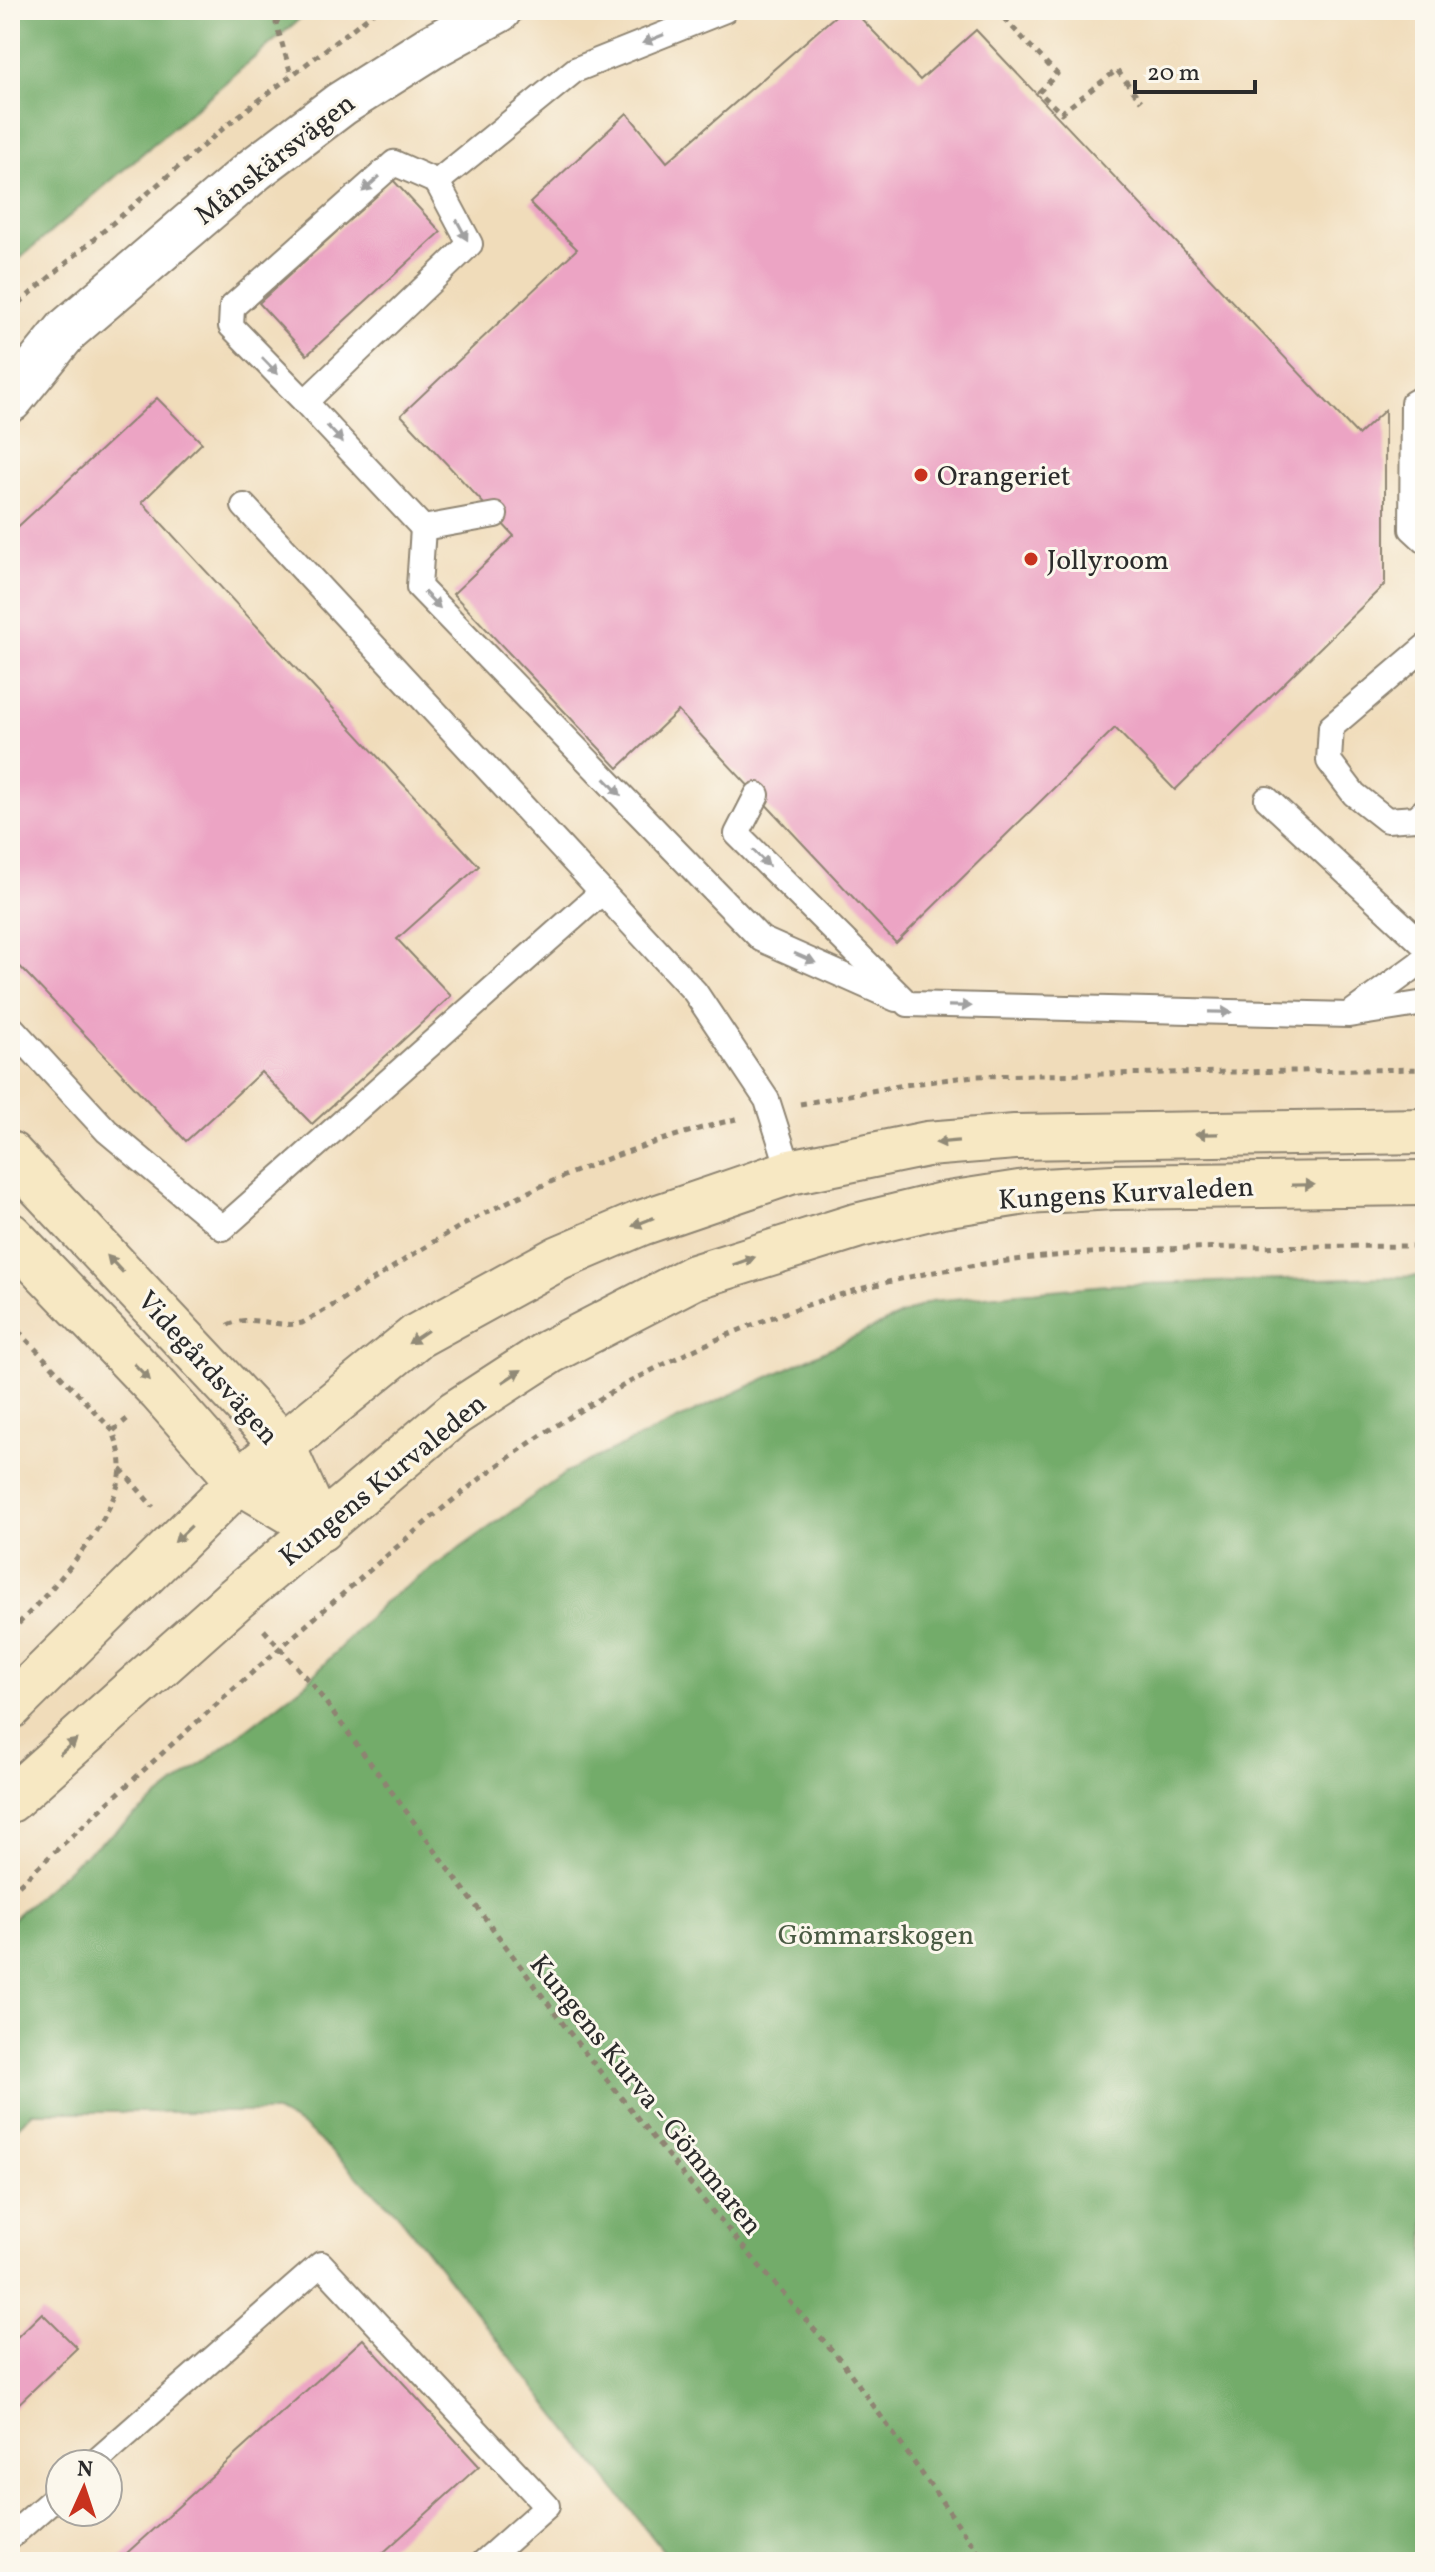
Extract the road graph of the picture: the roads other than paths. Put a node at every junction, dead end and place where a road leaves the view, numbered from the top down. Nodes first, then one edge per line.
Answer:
1 (499, 10) edge
2 (725, 10) edge
3 (437, 182) junction
4 (67, 330) junction
5 (10, 359) edge
6 (1425, 396) edge
7 (10, 400) edge
8 (305, 402) junction
9 (10, 426) edge
10 (244, 506) dead end
11 (495, 515) dead end
12 (423, 528) junction
13 (1425, 541) edge
14 (1425, 647) edge
15 (757, 795) dead end
16 (1267, 799) dead end
17 (1425, 810) edge
18 (602, 892) junction
19 (1425, 946) edge
20 (1425, 959) edge
21 (1425, 1003) edge
22 (908, 1004) junction
23 (1349, 1015) junction
24 (10, 1026) edge
25 (1425, 1131) edge
26 (10, 1154) edge
27 (790, 1172) junction
28 (1425, 1183) edge
29 (10, 1235) edge
30 (282, 1444) junction
31 (239, 1481) junction
32 (320, 1529) junction
33 (10, 1707) edge
34 (10, 1800) edge
35 (111, 2448) edge
36 (44, 2507) edge
37 (10, 2537) edge
38 (484, 2562) edge

1 - 4 street, Månskärsvägen
2 -> 3 lane
3 -> 8 lane
3 -> 8 lane
4 - 5 street, Månskärsvägen
4 - 7 street, Månskärsvägen
4 - 9 street, Månskärsvägen
6 - 13 lane
8 -> 12 lane
10 - 18 lane
11 - 12 lane
12 -> 22 lane
14 - 17 lane
15 -> 22 lane
16 - 19 lane
18 - 24 lane
18 - 27 lane
20 - 23 lane
21 - 23 lane
22 -> 23 lane
25 -> 27 street, Kungens Kurvaleden
30 -> 26 street, Videgårdsvägen
27 -> 30 street, Kungens Kurvaleden
32 -> 28 street, Kungens Kurvaleden
29 -> 31 street, Videgårdsvägen
30 - 31 street, Kungens Kurvaleden
30 - 32 street, Videgårdsvägen
31 - 32 street, Videgårdsvägen
31 -> 33 street, Kungens Kurvaleden
34 -> 32 street, Kungens Kurvaleden
35 - 38 lane
36 - 37 lane

